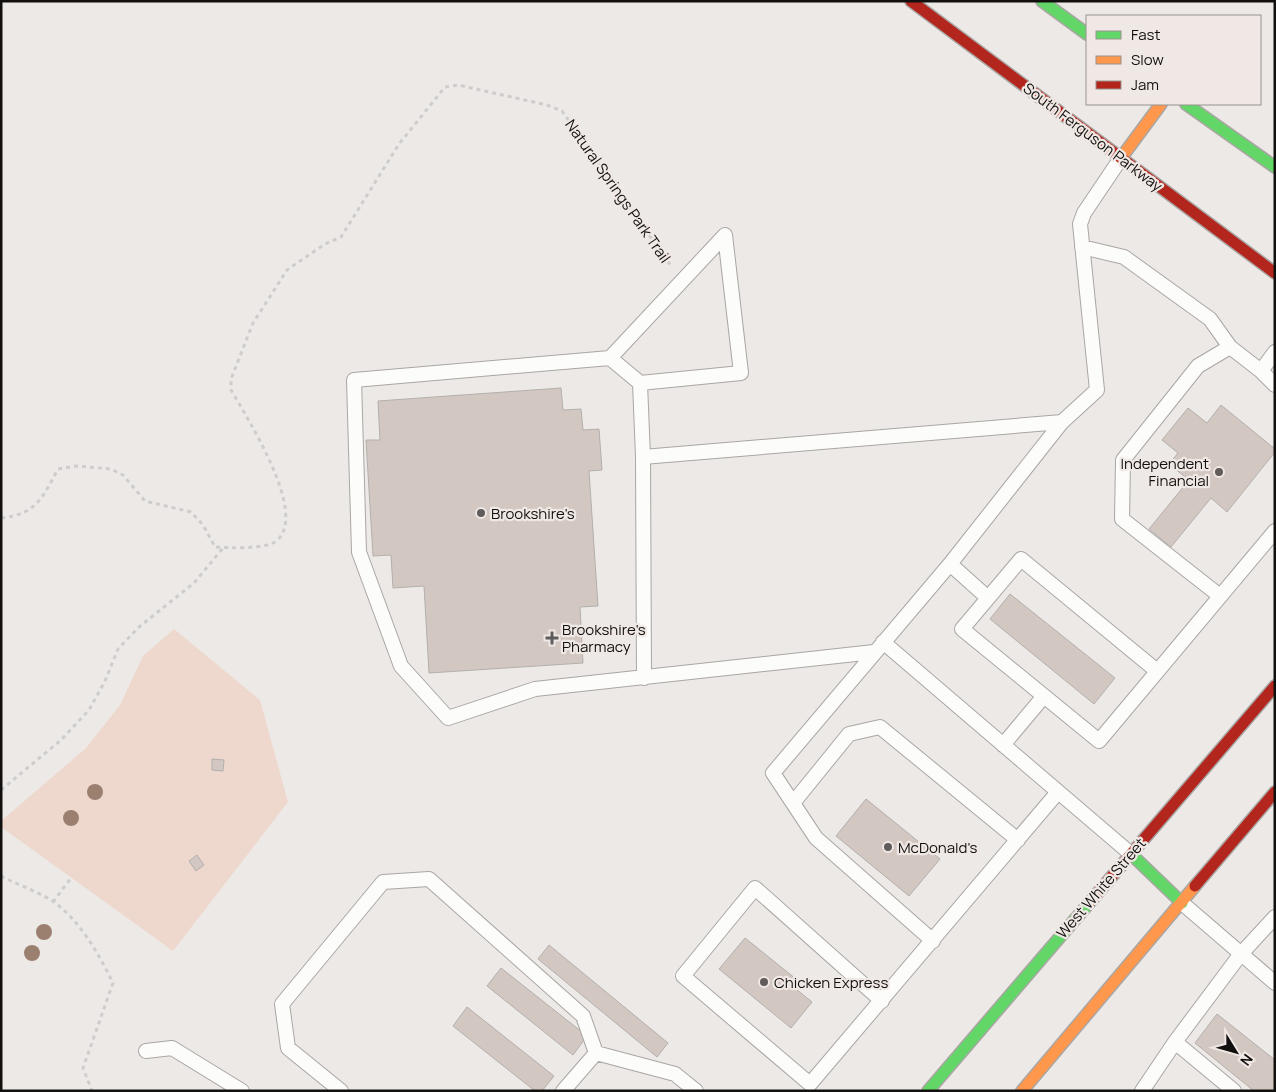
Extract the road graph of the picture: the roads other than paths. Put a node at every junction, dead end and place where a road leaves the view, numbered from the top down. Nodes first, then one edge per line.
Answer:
1 (911, 1) edge
2 (1042, 1) edge
3 (1086, 33) edge
4 (1160, 105) edge
5 (1187, 105) edge
6 (1121, 158) junction
7 (1275, 167) edge
8 (1082, 247) junction
9 (1275, 273) edge
10 (1230, 347) junction
11 (1275, 352) edge
12 (610, 358) junction
13 (1261, 370) junction
14 (640, 383) junction
15 (1275, 385) edge
16 (1062, 422) junction
17 (643, 457) junction
18 (1275, 531) edge
19 (950, 564) junction
20 (1220, 596) junction
21 (988, 598) junction
22 (879, 647) junction
23 (1157, 671) junction
24 (644, 678) junction
25 (1275, 686) edge
26 (1044, 696) junction
27 (1003, 745) junction
28 (1058, 792) junction
29 (1275, 792) edge
30 (793, 803) junction
31 (1018, 840) junction
32 (1131, 854) junction
33 (1182, 903) junction
34 (1275, 917) edge
35 (933, 941) junction
36 (1240, 955) junction
37 (1275, 983) edge
38 (882, 1000) junction
39 (1176, 1042) junction
40 (146, 1052) dead end
41 (596, 1053) junction
42 (807, 1087) edge
43 (242, 1091) edge
44 (340, 1091) edge
45 (563, 1091) edge
46 (696, 1091) edge
47 (928, 1091) edge
48 (1022, 1091) edge
49 (1142, 1091) edge
50 (1234, 1091) edge

1 - 6 main road, South Ferguson Parkway
2 - 3 main road
4 - 6 main road
5 - 7 main road
6 - 8 lane
6 - 9 main road, South Ferguson Parkway
8 - 10 lane
8 - 16 lane
10 - 13 lane
10 - 20 lane
11 - 13 lane
12 - 14 lane
12 - 14 lane
12 - 24 lane
13 - 15 lane
14 - 17 lane
16 - 17 lane
16 - 19 lane
17 - 24 lane
18 - 20 lane
19 - 21 lane
19 - 22 lane
20 - 23 lane
21 - 23 lane
21 - 26 lane
22 - 24 lane
22 - 27 lane
22 - 30 lane
23 - 26 lane
25 - 32 main road, West White Street
26 - 27 lane
27 - 28 lane
28 - 31 lane
28 - 32 lane
29 - 33 main road
30 - 31 lane
30 - 35 lane
31 - 35 lane
32 - 33 main road
32 - 47 main road, West White Street
33 - 36 lane
33 - 48 main road
34 - 36 lane
35 - 38 lane
36 - 37 lane
36 - 39 lane
38 - 42 lane
38 - 42 lane
39 - 49 lane
39 - 50 lane
40 - 43 lane
41 - 44 lane
41 - 45 lane
41 - 46 lane

